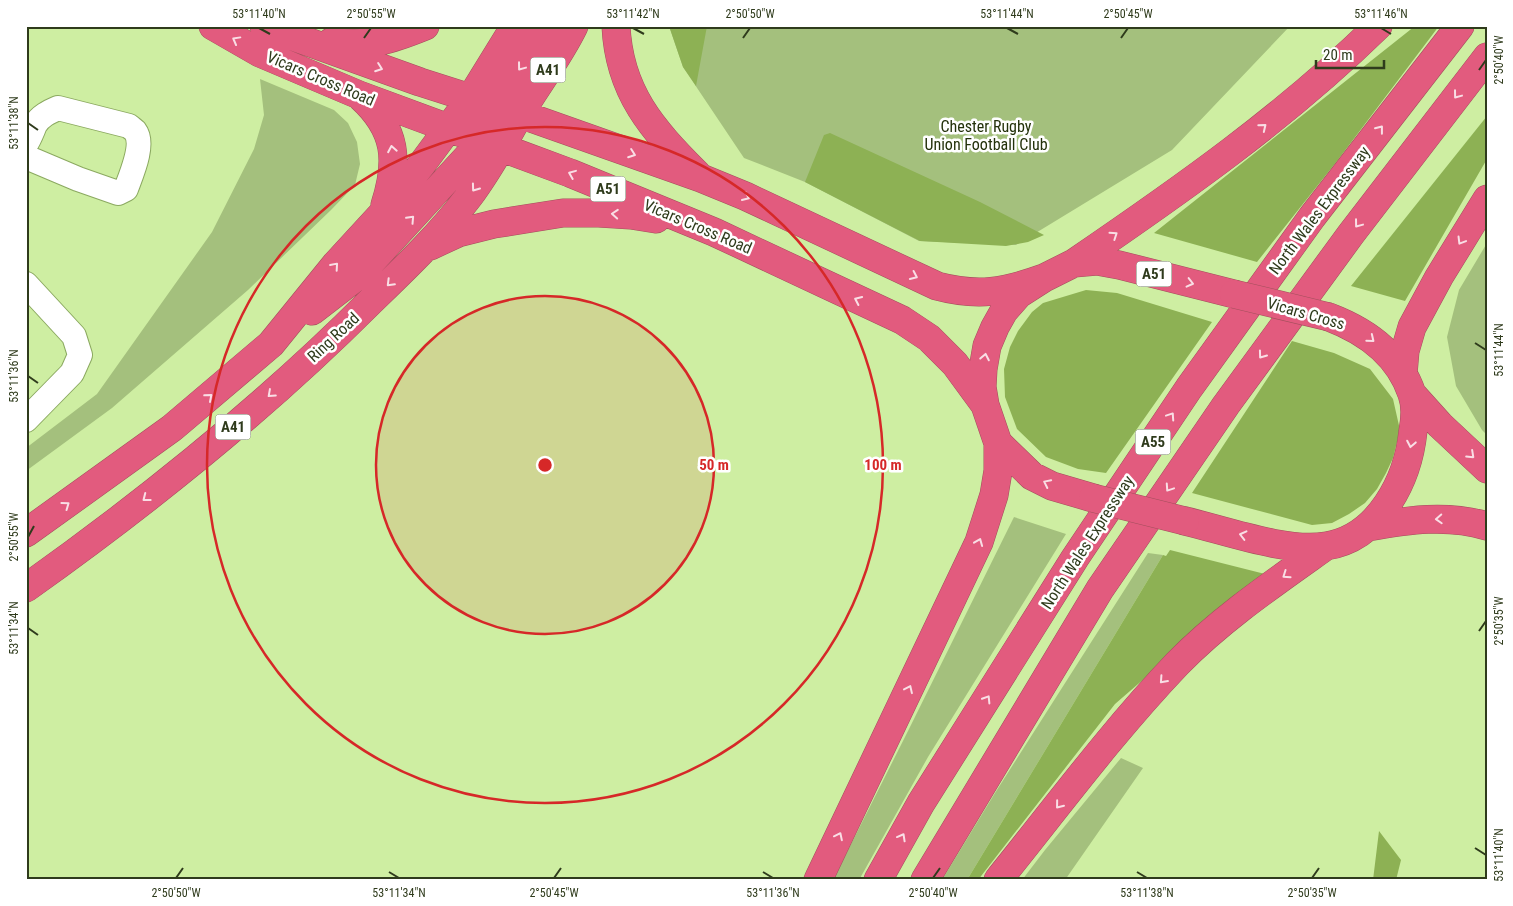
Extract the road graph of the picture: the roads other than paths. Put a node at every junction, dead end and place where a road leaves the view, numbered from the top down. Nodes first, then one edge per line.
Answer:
1 (213, 26) edge
2 (264, 26) edge
3 (425, 26) edge
4 (515, 26) edge
5 (547, 26) edge
6 (574, 26) edge
7 (616, 26) edge
8 (1378, 26) edge
9 (1460, 26) edge
10 (300, 39) junction
11 (1487, 57) edge
12 (359, 95) junction
13 (480, 102) junction
14 (520, 114) junction
15 (450, 128) junction
16 (26, 144) edge
17 (492, 144) junction
18 (26, 157) edge
19 (701, 178) junction
20 (1487, 199) edge
21 (382, 214) junction
22 (714, 232) junction
23 (424, 248) junction
24 (1074, 263) junction
25 (1044, 278) junction
26 (26, 284) edge
27 (271, 344) junction
28 (1408, 385) junction
29 (985, 405) junction
30 (26, 420) edge
31 (998, 443) junction
32 (1487, 470) edge
33 (1487, 526) edge
34 (1368, 528) junction
35 (26, 533) edge
36 (1326, 546) junction
37 (26, 588) edge
38 (818, 880) edge
39 (878, 880) edge
40 (925, 880) edge
41 (998, 880) edge

12 -> 1 highway, Vicars Cross Road / A51
2 - 10 highway, Vicars Cross Road / A51
3 - 10 highway
4 - 13 highway
5 -> 13 highway
6 - 14 highway, Ring Road / A41
7 - 19 highway
24 -> 8 highway
39 -> 9 highway, North Wales Expressway / A55
10 -> 13 highway, Vicars Cross Road / A51
11 -> 40 highway, A55
12 - 15 highway, Vicars Cross Road / A51
21 -> 12 highway
13 - 14 highway, Vicars Cross Road / A51
13 - 15 highway
14 - 17 highway, Ring Road / A41
14 -> 19 highway, Vicars Cross Road / A51
15 - 17 highway, Vicars Cross Road / A51
15 - 21 highway, A41
16 - 18 street
22 -> 17 highway, Vicars Cross Road / A51
17 -> 23 highway, Ring Road / A41
27 -> 17 highway
19 -> 25 highway, Vicars Cross Road / A51
20 -> 28 highway
27 -> 21 highway, A41
22 -> 23 highway
29 -> 22 highway, Vicars Cross Road / A51
23 -> 37 highway, Ring Road / A41
24 - 25 highway, Vicars Cross / A51
24 -> 28 highway, Vicars Cross / A51, bridge
29 -> 25 highway, Vicars Cross / A51
26 - 30 street
35 -> 27 highway, A41
28 -> 32 highway, A51
28 -> 34 highway, Vicars Cross / A51
29 - 31 highway, Vicars Cross / A51
36 -> 31 highway, Vicars Cross / A51, bridge
38 -> 31 highway
33 -> 34 highway, A51
34 - 36 highway, Vicars Cross / A51
36 -> 41 highway

